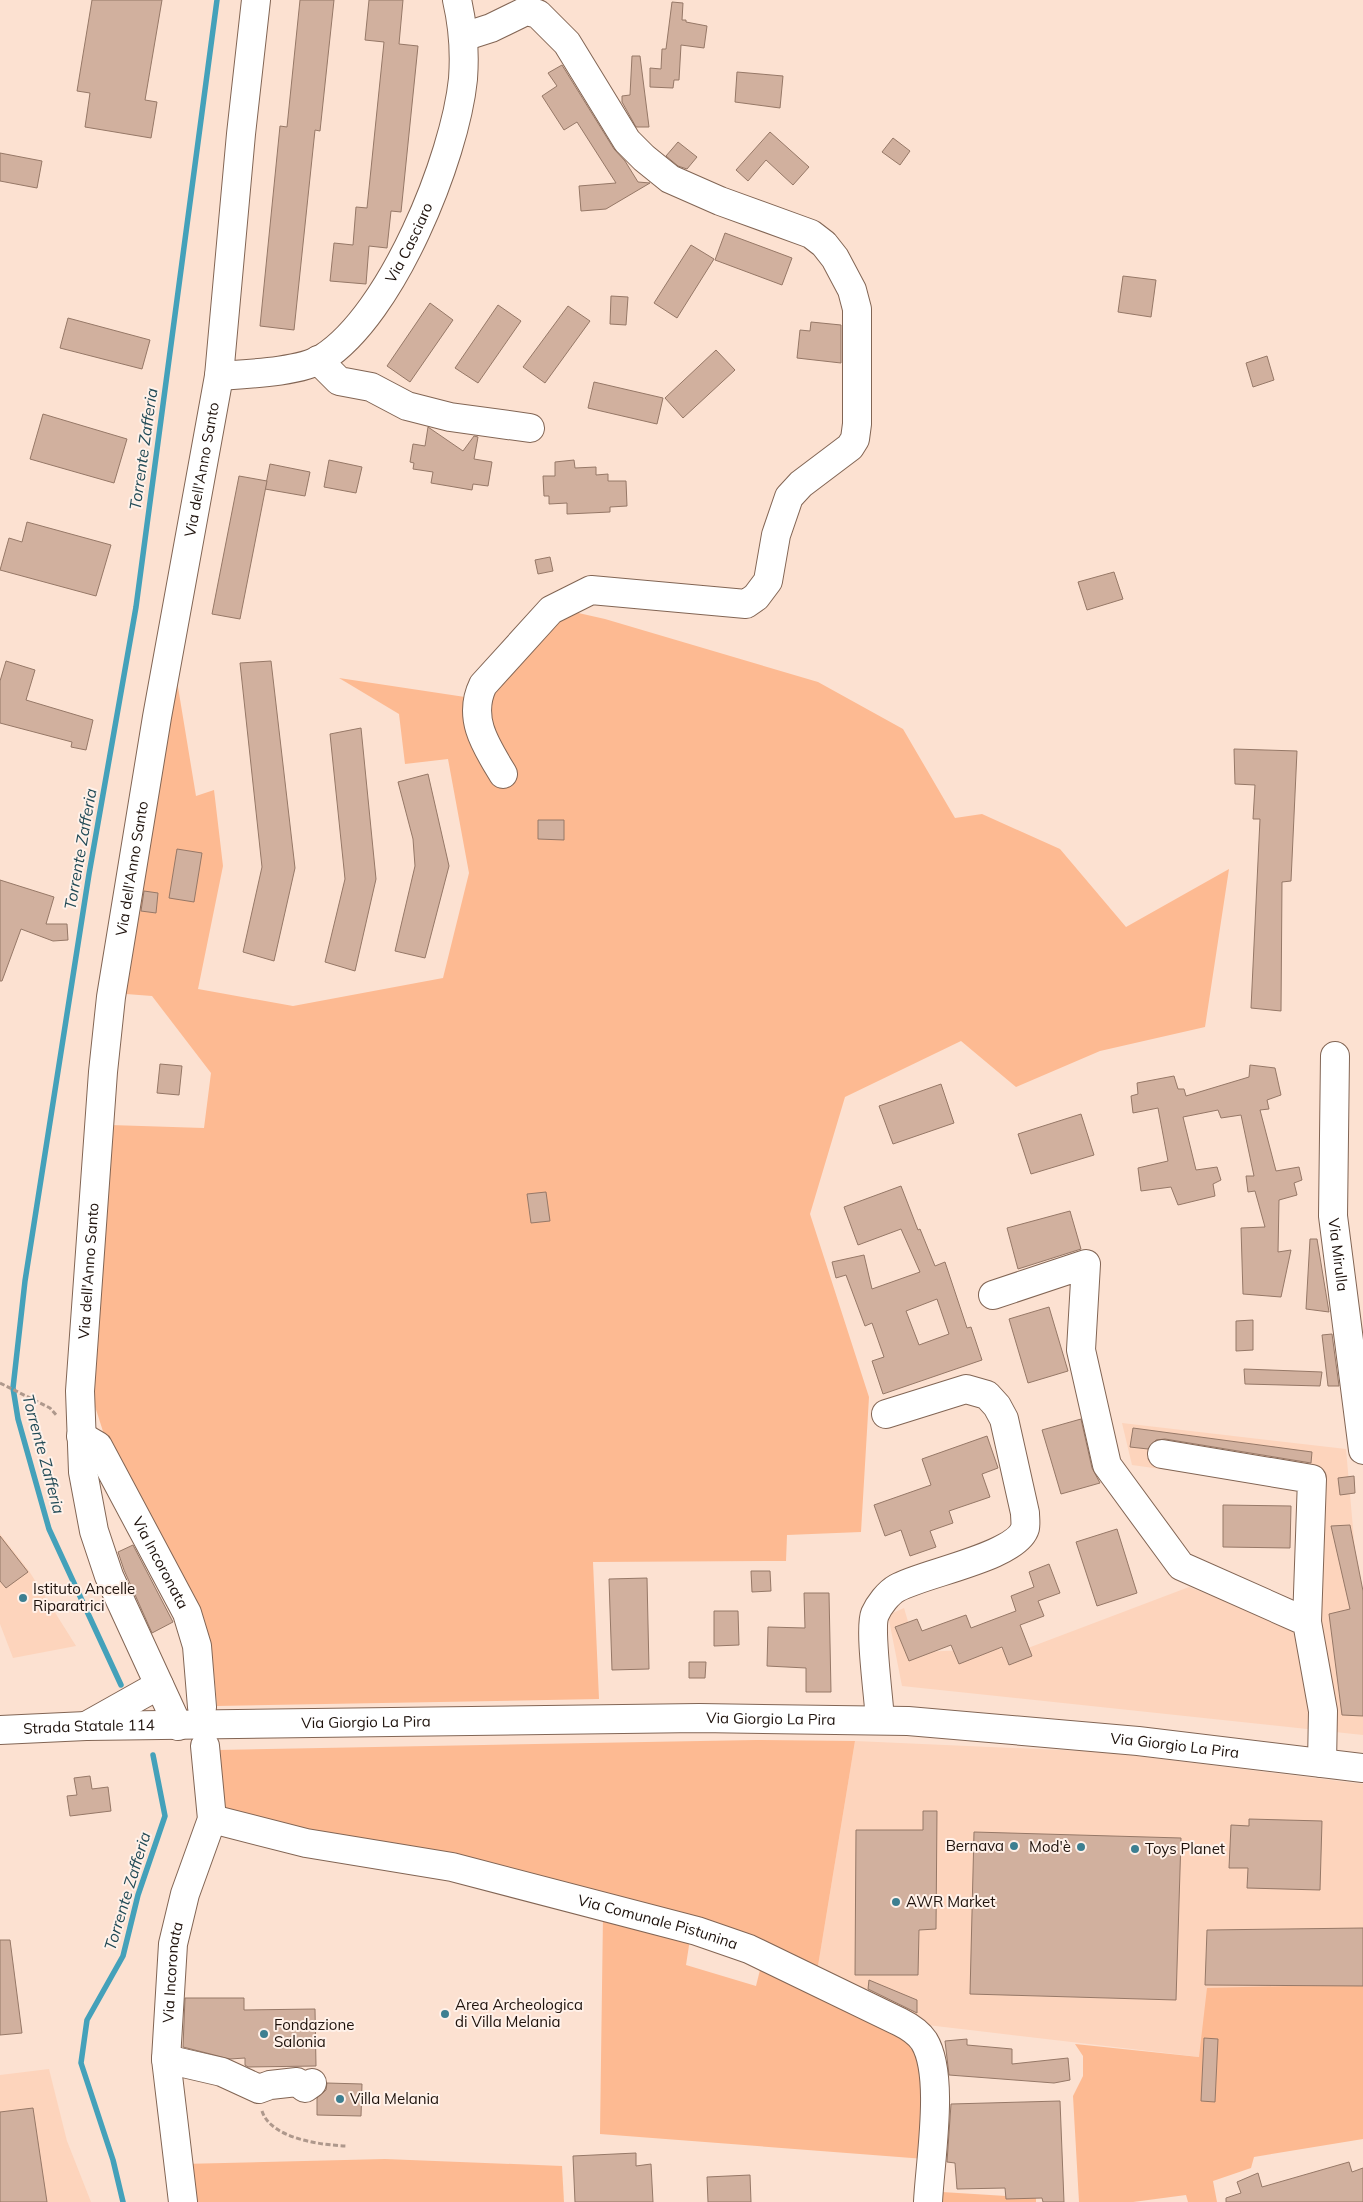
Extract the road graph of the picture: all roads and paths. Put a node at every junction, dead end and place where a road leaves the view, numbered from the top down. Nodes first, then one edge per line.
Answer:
1 (256, 0) edge
2 (458, 0) edge
3 (535, 6) edge
4 (463, 37) junction
5 (318, 360) junction
6 (219, 376) junction
7 (530, 428) dead end
8 (503, 774) dead end
9 (1335, 1056) dead end
10 (993, 1295) dead end
11 (0, 1383) edge
12 (50, 1408) dead end
13 (886, 1414) dead end
14 (81, 1436) junction
15 (1363, 1450) edge
16 (1162, 1454) dead end
17 (1307, 1622) junction
18 (159, 1685) junction
19 (202, 1707) dead end
20 (880, 1720) junction
21 (86, 1726) junction
22 (178, 1726) junction
23 (0, 1730) edge
24 (205, 1746) dead end
25 (1322, 1763) junction
26 (1363, 1768) edge
27 (212, 1819) junction
28 (166, 2059) junction
29 (312, 2083) dead end
30 (259, 2089) junction
31 (346, 2146) dead end
32 (183, 2202) edge
33 (928, 2202) edge

1 - 6 street, Via dell'Anno Santo
2 - 4 street, Via Casciaro
3 - 4 street
3 - 8 street
4 - 5 street, Via Casciaro
5 - 6 street, Via Casciaro
5 - 7 street
6 - 14 street, Via dell'Anno Santo
9 - 15 street, Via Mirulla
10 - 17 street
11 - 12 path
13 - 20 street
14 - 18 street, Via dell'Anno Santo
14 - 19 street, Via Incoronata
16 - 17 street
17 - 25 street
18 - 21 street
18 - 22 street, Via dell'Anno Santo
20 - 22 street, Via Giorgio La Pira
20 - 25 street, Via Giorgio La Pira
21 - 22 street, Strada Statale 114
21 - 23 street, Strada Statale 114
24 - 27 street, Via Incoronata
25 - 26 street, Via Giorgio La Pira
27 - 28 street, Via Incoronata
27 - 33 street, Via Comunale Pistunina
28 - 30 street
28 - 32 street, Via Incoronata
29 - 30 street
30 - 31 path

